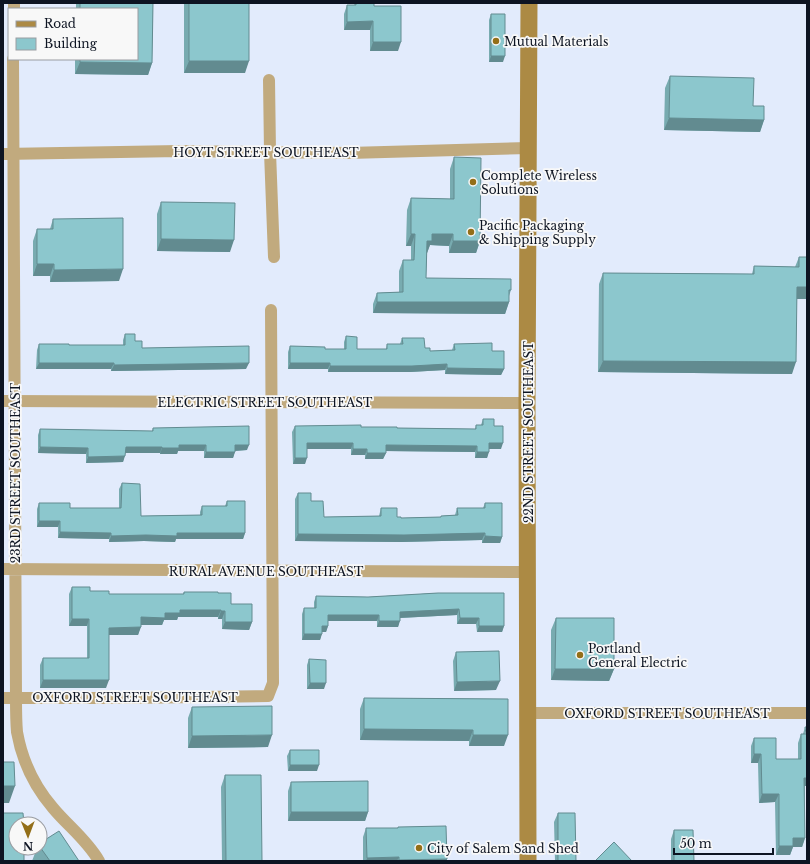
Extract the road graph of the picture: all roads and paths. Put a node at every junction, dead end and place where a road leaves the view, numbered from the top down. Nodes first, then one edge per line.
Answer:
1 (529, 3) edge
2 (13, 60) edge
3 (269, 80) dead end
4 (529, 148) junction
5 (270, 152) junction
6 (8, 154) edge
7 (274, 257) dead end
8 (271, 310) dead end
9 (9, 401) edge
10 (272, 402) junction
11 (528, 403) junction
12 (3, 569) edge
13 (16, 569) junction
14 (273, 571) junction
15 (528, 572) junction
16 (3, 698) edge
17 (16, 698) junction
18 (527, 713) junction
19 (807, 713) edge
20 (99, 861) edge
21 (528, 861) edge

1 - 4 street, 22ND STREET SOUTHEAST
2 - 6 street, 23RD STREET SOUTHEAST
3 - 5 street
4 - 5 street, HOYT STREET SOUTHEAST
4 - 11 street, 22ND STREET SOUTHEAST
5 - 6 street, HOYT STREET SOUTHEAST
5 - 7 street
6 - 9 street, 23RD STREET SOUTHEAST
8 - 10 street
9 - 10 street, ELECTRIC STREET SOUTHEAST
9 - 13 street, 23RD STREET SOUTHEAST
10 - 11 street, ELECTRIC STREET SOUTHEAST
10 - 14 street
11 - 15 street, 22ND STREET SOUTHEAST
12 - 13 street, RURAL AVENUE SOUTHEAST
13 - 14 street, RURAL AVENUE SOUTHEAST
13 - 17 street, 23RD STREET SOUTHEAST
14 - 15 street, RURAL AVENUE SOUTHEAST
14 - 17 street, OXFORD STREET SOUTHEAST
15 - 18 street, 22ND STREET SOUTHEAST
16 - 17 street, OXFORD STREET SOUTHEAST
17 - 20 street, 23RD STREET SOUTHEAST
18 - 19 street, OXFORD STREET SOUTHEAST
18 - 21 street, 22ND STREET SOUTHEAST

